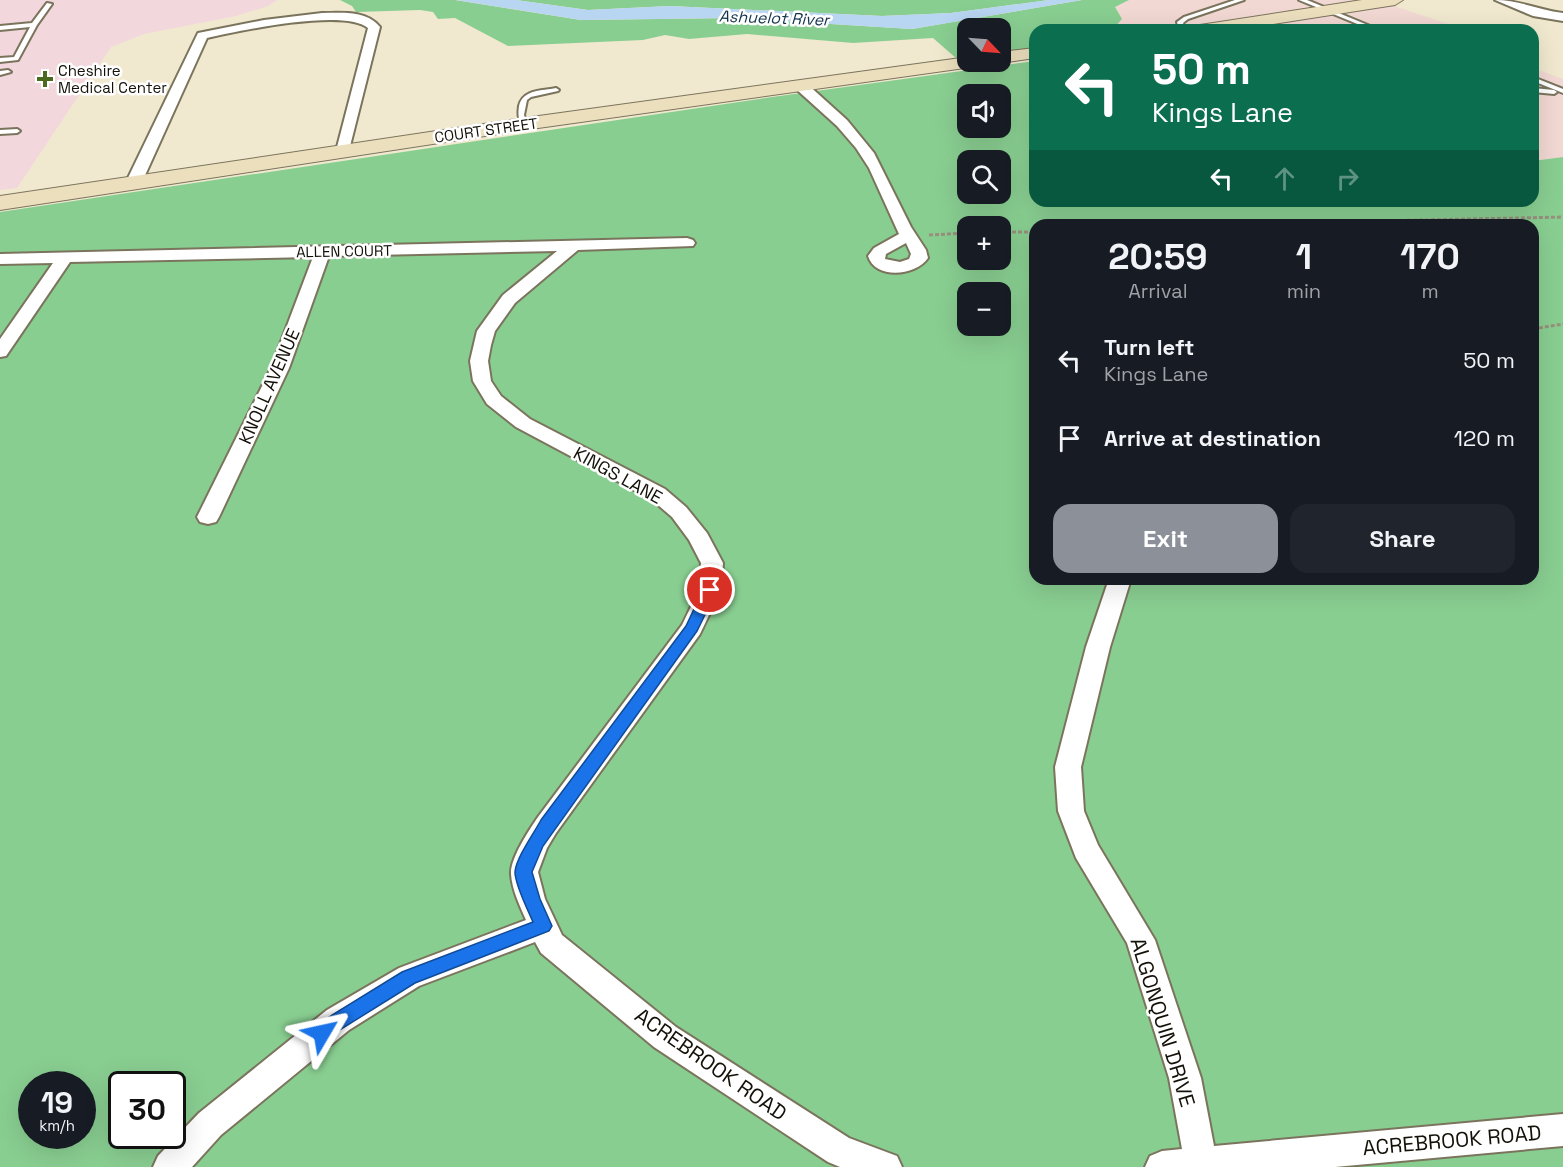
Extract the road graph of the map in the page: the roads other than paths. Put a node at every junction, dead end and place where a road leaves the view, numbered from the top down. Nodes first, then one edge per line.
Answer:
1 (1241, 0) edge
2 (1302, 0) edge
3 (1394, 0) edge
4 (1501, 0) edge
5 (49, 4) dead end
6 (1329, 10) junction
7 (1563, 17) edge
8 (1180, 24) edge
9 (1239, 24) edge
10 (1363, 24) edge
11 (34, 25) junction
12 (0, 28) edge
13 (1029, 54) edge
14 (1011, 56) edge
15 (0, 60) edge
16 (957, 64) edge
17 (8, 72) dead end
18 (0, 73) edge
19 (1539, 82) edge
20 (801, 86) junction
21 (556, 90) dead end
22 (1539, 90) edge
23 (1563, 92) edge
24 (524, 124) junction
25 (17, 131) dead end
26 (0, 132) edge
27 (343, 151) junction
28 (134, 182) junction
29 (0, 203) edge
30 (907, 236) road end
31 (687, 243) dead end
32 (573, 246) junction
33 (323, 251) junction
34 (65, 257) junction
35 (0, 259) edge
36 (0, 352) edge
37 (208, 517) dead end
38 (1118, 585) edge
39 (543, 926) junction
40 (1563, 1130) edge
41 (1201, 1163) junction
42 (170, 1167) edge
43 (885, 1167) edge
44 (1162, 1167) edge

1 - 8 lane
2 - 6 lane
3 - 6 main road
4 - 7 street
5 - 11 lane
6 - 9 main road
6 - 10 lane
11 - 12 lane
11 - 15 lane
13 - 14 main road
16 - 20 main road, COURT STREET
17 - 18 lane
19 - 23 lane
20 - 24 main road, COURT STREET
20 - 30 street
21 - 24 lane
22 - 23 lane
24 - 27 main road, COURT STREET
25 - 26 lane
27 - 28 main road, COURT STREET
27 - 28 street
28 - 29 main road, COURT STREET
31 - 32 street, ALLEN COURT
32 - 33 street, ALLEN COURT
32 - 39 street, KINGS LANE
33 - 34 street, ALLEN COURT
33 - 37 street, KNOLL AVENUE
34 - 35 street, ALLEN COURT
34 - 36 street
38 - 41 street, ALGONQUIN DRIVE
39 - 42 street
39 - 43 street, ACREBROOK ROAD
40 - 41 street, ACREBROOK ROAD
41 - 44 street, ACREBROOK ROAD

